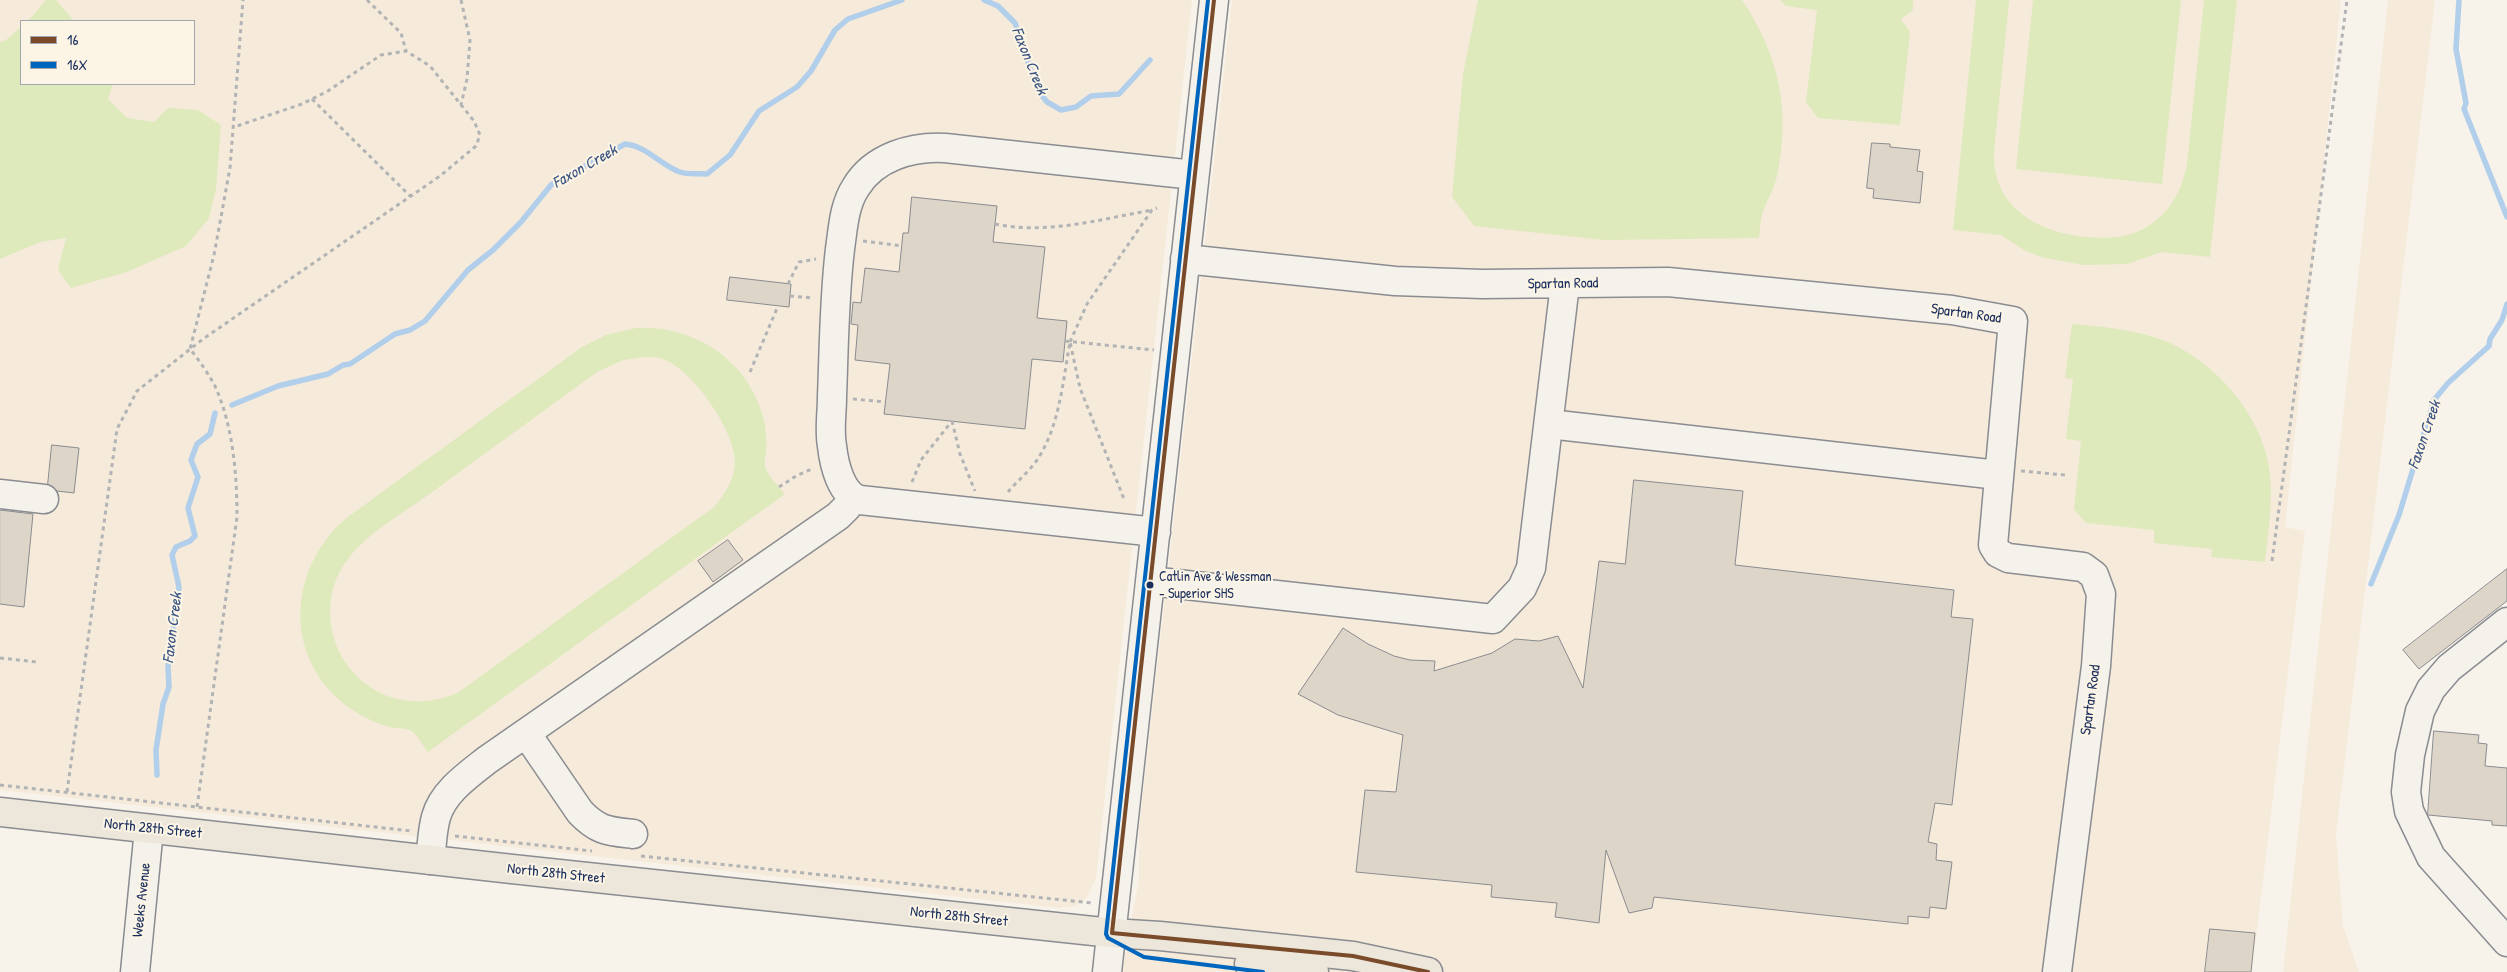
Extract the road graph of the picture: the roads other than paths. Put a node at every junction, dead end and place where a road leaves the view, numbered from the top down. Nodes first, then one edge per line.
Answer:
1 (1214, 0) edge
2 (1194, 175) junction
3 (1185, 259) junction
4 (1565, 284) junction
5 (1549, 424) junction
6 (1998, 472) junction
7 (0, 494) edge
8 (852, 497) junction
9 (44, 499) dead end
10 (1156, 532) junction
11 (1150, 581) junction
12 (2507, 622) edge
13 (526, 733) junction
14 (0, 812) edge
15 (149, 829) junction
16 (634, 845) road end
17 (432, 847) junction
18 (1112, 933) junction
19 (2507, 942) edge
20 (135, 972) edge
21 (1107, 972) edge
22 (1314, 972) edge
23 (1428, 972) edge
24 (2057, 972) edge

1 - 2 street
2 - 3 street
2 - 8 street
3 - 4 street, Spartan Road
3 - 10 street
4 - 5 street
4 - 6 street, Spartan Road
5 - 6 street
5 - 11 street
6 - 24 street, Spartan Road
7 - 9 street
8 - 10 street
8 - 13 street
10 - 11 street
11 - 18 street
12 - 19 street
13 - 16 street
13 - 17 street
14 - 15 main road, North 28th Street
15 - 17 main road, North 28th Street
15 - 20 street, Weeks Avenue
17 - 18 main road, North 28th Street
18 - 21 street
18 - 22 main road, North 28th Street
18 - 23 main road, North 28th Street

